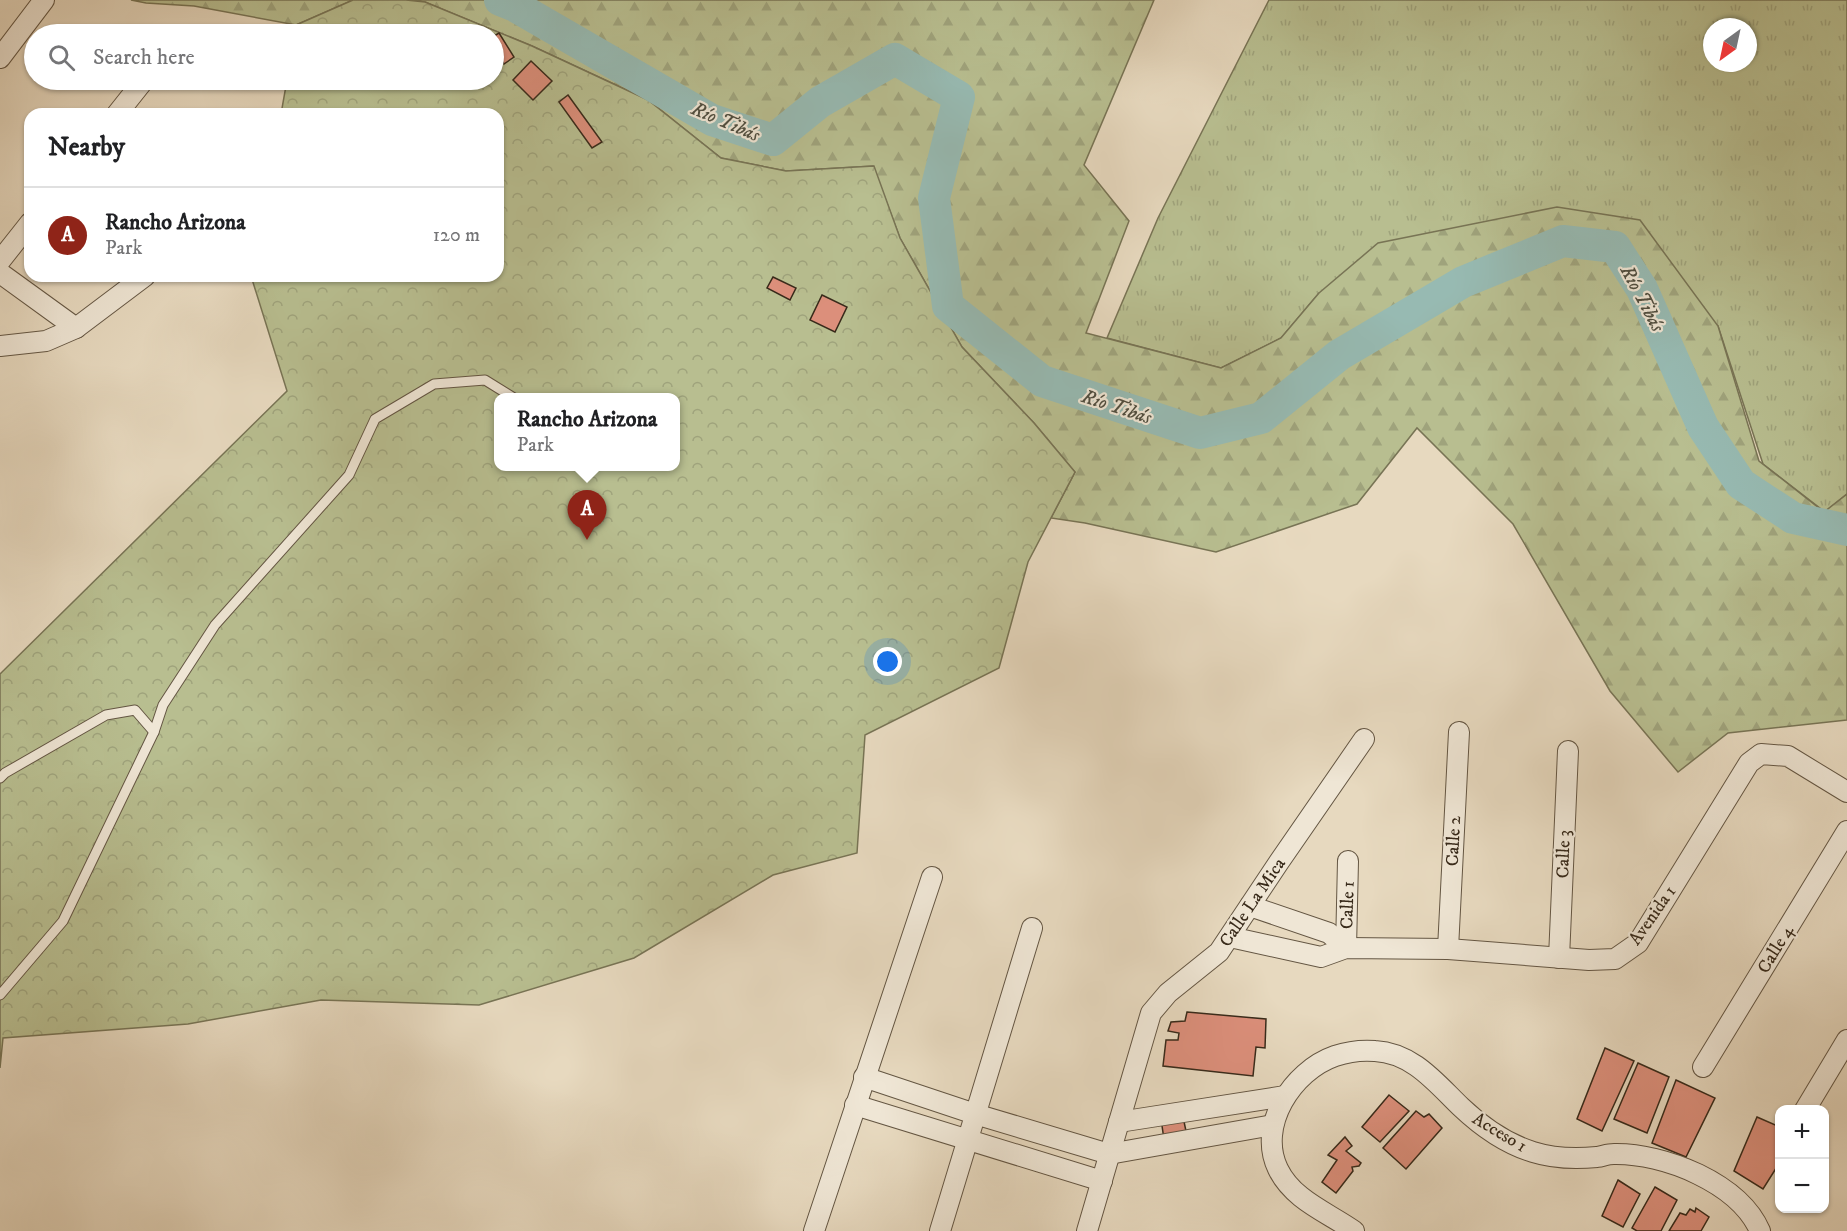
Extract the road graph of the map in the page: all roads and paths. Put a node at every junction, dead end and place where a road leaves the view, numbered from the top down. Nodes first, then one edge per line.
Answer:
1 (44, 0) edge
2 (26, 24) edge
3 (24, 26) edge
4 (0, 58) edge
5 (136, 90) edge
6 (122, 108) edge
7 (24, 231) edge
8 (0, 261) edge
9 (0, 273) edge
10 (138, 282) edge
11 (76, 328) junction
12 (0, 346) edge
13 (506, 393) edge
14 (154, 732) junction
15 (1459, 732) dead end
16 (1364, 739) dead end
17 (1568, 751) dead end
18 (0, 778) edge
19 (1847, 792) edge
20 (1847, 831) edge
21 (1348, 861) dead end
22 (932, 877) dead end
23 (1250, 906) junction
24 (1032, 928) dead end
25 (1230, 937) junction
26 (1346, 948) junction
27 (1448, 949) junction
28 (1559, 958) junction
29 (0, 995) edge
30 (1847, 1040) edge
31 (1703, 1067) dead end
32 (864, 1077) junction
33 (1286, 1096) junction
34 (855, 1105) junction
35 (1808, 1105) edge
36 (975, 1114) junction
37 (1119, 1122) junction
38 (1273, 1125) junction
39 (967, 1140) junction
40 (1109, 1154) junction
41 (1102, 1181) junction
42 (814, 1231) edge
43 (940, 1231) edge
44 (1087, 1231) edge
45 (1354, 1231) edge
46 (1760, 1231) edge

1 - 2 street
3 - 4 street
5 - 6 street
7 - 8 street
9 - 11 street
10 - 11 street
11 - 12 street
13 - 14 lane
14 - 18 lane
14 - 29 lane
15 - 27 street, Calle 2
16 - 23 street, Calle La Mica
17 - 28 street, Calle 3
19 - 28 street, Avenida 1
20 - 31 street, Calle 4
21 - 26 street, Calle 1
22 - 32 street
23 - 25 street, Calle La Mica
23 - 26 street
24 - 36 street
25 - 26 street, Avenida 1
25 - 37 street, Calle La Mica
26 - 27 street, Avenida 1
27 - 28 street, Avenida 1
30 - 35 street
32 - 34 street
32 - 36 street
33 - 37 street
33 - 38 street, Acceso 1
33 - 46 street, Acceso 1
34 - 39 street
34 - 42 street
36 - 39 street
36 - 40 street
37 - 40 street, Calle La Mica
38 - 40 street
38 - 45 street, Acceso 1
39 - 41 street
39 - 43 street
40 - 41 street, Calle La Mica
41 - 44 street, Calle La Mica

